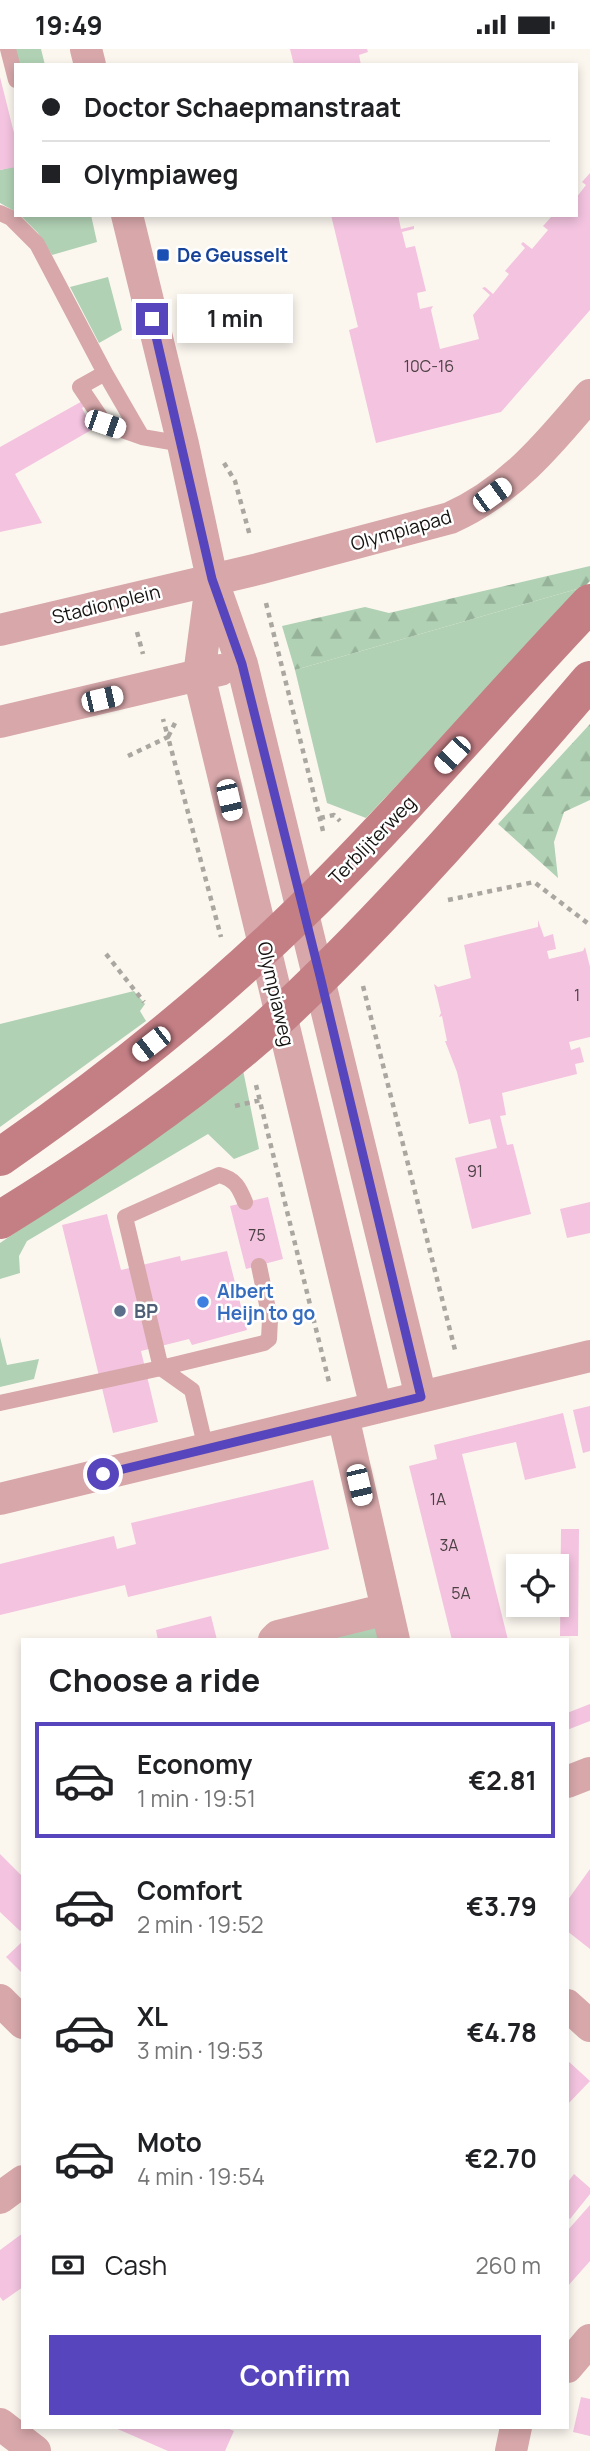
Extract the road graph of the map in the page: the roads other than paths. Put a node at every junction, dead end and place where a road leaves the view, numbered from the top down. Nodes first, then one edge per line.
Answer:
1 (8, 49) edge
2 (14, 72) edge
3 (0, 213) edge
4 (127, 217) edge
5 (105, 373) junction
6 (590, 395) edge
7 (142, 437) junction
8 (183, 444) junction
9 (212, 579) junction
10 (590, 603) edge
11 (0, 630) edge
12 (242, 664) junction
13 (199, 675) junction
14 (590, 680) edge
15 (0, 722) edge
16 (303, 910) junction
17 (265, 946) junction
18 (320, 976) junction
19 (280, 1016) junction
20 (0, 1157) edge
21 (244, 1202) dead end
22 (0, 1220) edge
23 (258, 1266) dead end
24 (590, 1356) edge
25 (162, 1368) junction
26 (421, 1397) junction
27 (3, 1407) edge
28 (376, 1408) junction
29 (340, 1417) junction
30 (206, 1449) junction
31 (0, 1499) edge
32 (387, 1609) junction
33 (276, 1638) edge
34 (394, 1638) edge
35 (590, 1773) edge
36 (569, 1781) edge
37 (0, 2000) edge
38 (569, 2007) edge
39 (21, 2021) edge
40 (590, 2027) edge
41 (21, 2182) edge
42 (0, 2198) edge
43 (590, 2340) edge
44 (569, 2365) edge
45 (0, 2424) edge
46 (516, 2429) edge
47 (35, 2451) edge
48 (510, 2451) edge

1 - 2 lane
3 - 5 lane
4 - 8 street, Olympiaweg
5 - 7 lane
5 - 7 lane
6 - 9 street, Olympiapad
7 - 8 lane
8 - 9 street, Olympiaweg
9 - 11 street, Stadionplein
9 - 12 street, Olympiaweg
9 - 13 street, Olympiaweg
10 - 16 main road, Terblijterweg
12 - 13 street
12 - 16 street, Olympiaweg
13 - 15 street
13 - 17 street, Olympiaweg
14 - 18 main road
16 - 17 main road, Terblijterweg
16 - 18 street, Olympiaweg
17 - 19 street, Olympiaweg
17 - 20 main road, Terblijterweg
18 - 19 main road
18 - 26 street, Olympiaweg
19 - 22 main road
19 - 28 street, Olympiaweg
21 - 25 lane
23 - 25 lane
24 - 26 street
25 - 27 lane
25 - 30 lane
26 - 28 street
28 - 29 street
29 - 30 street
29 - 32 street
30 - 31 street
32 - 33 street
32 - 34 street
35 - 36 street
37 - 39 street
38 - 40 street
41 - 42 street
43 - 44 street
45 - 47 street
46 - 48 street

